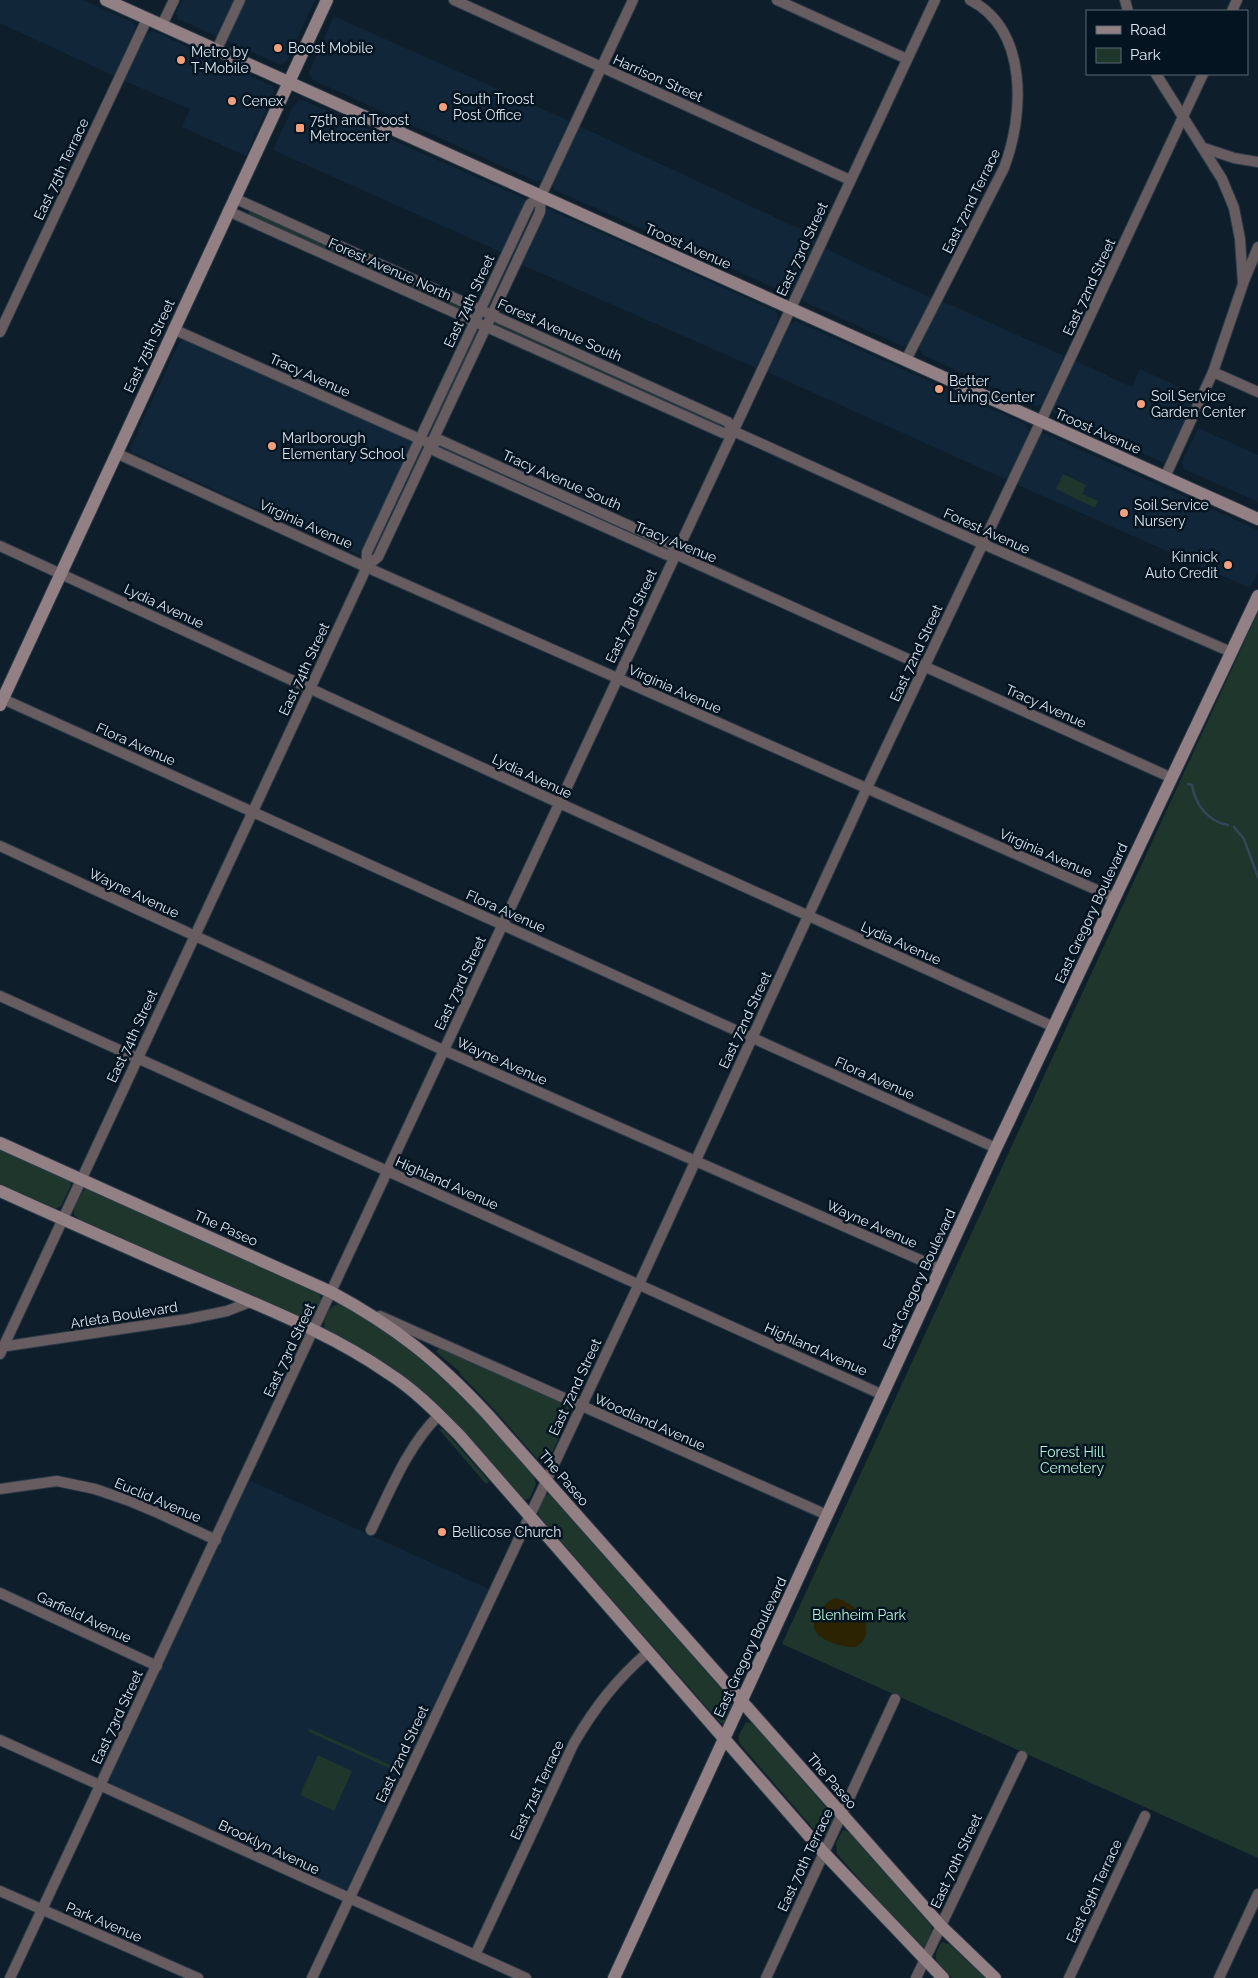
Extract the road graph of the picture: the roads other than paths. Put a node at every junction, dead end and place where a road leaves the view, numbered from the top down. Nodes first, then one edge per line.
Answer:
1 (106, 0) edge
2 (174, 0) edge
3 (240, 0) edge
4 (327, 0) edge
5 (454, 0) edge
6 (633, 0) edge
7 (777, 0) edge
8 (935, 0) edge
9 (970, 0) edge
10 (147, 18) junction
11 (162, 25) junction
12 (217, 49) junction
13 (907, 59) junction
14 (600, 67) junction
15 (1157, 75) edge
16 (1203, 75) edge
17 (289, 82) junction
18 (1183, 116) junction
19 (1204, 148) junction
20 (1258, 162) edge
21 (850, 180) junction
22 (541, 196) junction
23 (234, 198) junction
24 (228, 211) junction
25 (1258, 247) edge
26 (1243, 284) junction
27 (790, 308) junction
28 (480, 309) junction
29 (491, 314) junction
30 (474, 322) junction
31 (485, 326) junction
32 (174, 329) junction
33 (0, 332) edge
34 (906, 360) junction
35 (1213, 372) junction
36 (1258, 392) edge
37 (1042, 422) junction
38 (733, 431) junction
39 (421, 439) junction
40 (431, 444) junction
41 (116, 453) junction
42 (1165, 477) junction
43 (1258, 519) edge
44 (983, 544) junction
45 (0, 546) edge
46 (675, 554) junction
47 (366, 567) junction
48 (61, 574) junction
49 (1258, 596) edge
50 (1232, 652) junction
51 (925, 666) junction
52 (617, 678) junction
53 (310, 688) junction
54 (2, 702) edge
55 (1172, 778) junction
56 (866, 790) junction
57 (559, 803) junction
58 (253, 811) junction
59 (0, 846) edge
60 (1115, 898) junction
61 (808, 916) junction
62 (502, 924) junction
63 (194, 936) junction
64 (0, 996) edge
65 (1054, 1027) junction
66 (752, 1037) junction
67 (443, 1050) junction
68 (137, 1058) junction
69 (0, 1143) edge
70 (996, 1148) junction
71 (695, 1161) junction
72 (387, 1171) junction
73 (80, 1181) junction
74 (0, 1191) edge
75 (62, 1219) junction
76 (941, 1269) junction
77 (639, 1284) junction
78 (331, 1292) junction
79 (250, 1302) junction
80 (353, 1304) junction
81 (313, 1331) junction
82 (1, 1349) edge
83 (883, 1394) junction
84 (581, 1406) junction
85 (439, 1415) junction
86 (546, 1480) junction
87 (0, 1489) edge
88 (827, 1515) junction
89 (529, 1516) junction
90 (372, 1530) dead end
91 (216, 1540) junction
92 (0, 1593) edge
93 (648, 1652) junction
94 (157, 1666) junction
95 (895, 1699) dead end
96 (742, 1702) junction
97 (0, 1740) edge
98 (724, 1740) junction
99 (1022, 1756) dead end
100 (101, 1784) junction
101 (841, 1815) junction
102 (1145, 1816) dead end
103 (824, 1853) junction
104 (0, 1891) edge
105 (1258, 1894) edge
106 (349, 1899) junction
107 (42, 1910) junction
108 (941, 1926) junction
109 (475, 1955) junction
110 (924, 1960) junction
111 (10, 1978) edge
112 (198, 1978) edge
113 (312, 1978) edge
114 (526, 1978) edge
115 (614, 1978) edge
116 (766, 1978) edge
117 (916, 1978) edge
118 (943, 1978) edge
119 (995, 1978) edge
120 (1069, 1978) edge
121 (1219, 1978) edge

1 - 10 main road, Troost Avenue
2 - 11 street
3 - 12 street
4 - 17 main road, East 75th Street
5 - 14 street, Harrison Street
6 - 14 street, East 74th Street
7 - 13 street
8 - 13 street, East 73rd Street
9 - 34 street, East 72nd Terrace
10 - 11 main road, Troost Avenue
10 - 33 street, East 75th Terrace
11 - 12 main road, Troost Avenue
12 - 17 main road, Troost Avenue
13 - 21 street, East 73rd Street
14 - 21 street, Harrison Street
14 - 22 street, East 74th Street
15 - 18 street
16 - 18 street, East 72nd Street
17 - 22 main road, Troost Avenue
17 - 23 main road, East 75th Street
18 - 19 street
18 - 37 street, East 72nd Street
19 - 20 street
19 - 26 street
21 - 27 street, East 73rd Street
22 - 27 main road, Troost Avenue
22 - 28 street, East 74th Street
22 - 29 street
23 - 24 main road, East 75th Street
23 - 28 street, Forest Avenue South
24 - 30 street, Forest Avenue North
24 - 32 main road, East 75th Street
25 - 26 street
26 - 35 street
27 - 34 main road, Troost Avenue
27 - 38 street, East 73rd Street
28 - 29 street, Forest Avenue South
28 - 30 street, East 74th Street
29 - 31 street
29 - 38 street, Forest Avenue South
30 - 31 street, Forest Avenue North
30 - 39 street, East 74th Street
31 - 38 street, Forest Avenue North
31 - 40 street
32 - 39 street, Tracy Avenue
32 - 41 main road, East 75th Street
34 - 37 main road, Troost Avenue
35 - 36 street
35 - 42 street
37 - 42 main road, Troost Avenue
37 - 44 street, East 72nd Street
38 - 44 street, Forest Avenue
38 - 46 street, East 73rd Street
39 - 40 street, Tracy Avenue
39 - 47 street, East 74th Street
40 - 46 street, Tracy Avenue
40 - 47 street
41 - 47 street, Virginia Avenue
41 - 48 main road, East 75th Street
42 - 43 main road, Troost Avenue
44 - 50 street, Forest Avenue
44 - 51 street, East 72nd Street
45 - 48 street, Lydia Avenue
46 - 51 street, Tracy Avenue
46 - 52 street, East 73rd Street
47 - 52 street, Virginia Avenue
47 - 53 street, East 74th Street
48 - 53 street, Lydia Avenue
48 - 54 main road, East 75th Street
49 - 50 main road, East Gregory Boulevard
50 - 55 main road, East Gregory Boulevard
51 - 55 street, Tracy Avenue
51 - 56 street, East 72nd Street
52 - 56 street, Virginia Avenue
52 - 57 street, East 73rd Street
53 - 57 street, Lydia Avenue
53 - 58 street, East 74th Street
54 - 58 street, Flora Avenue
55 - 60 main road, East Gregory Boulevard
56 - 60 street, Virginia Avenue
56 - 61 street, East 72nd Street
57 - 61 street, Lydia Avenue
57 - 62 street, East 73rd Street
58 - 62 street, Flora Avenue
58 - 63 street, East 74th Street
59 - 63 street, Wayne Avenue
60 - 65 main road, East Gregory Boulevard
61 - 65 street, Lydia Avenue
61 - 66 street, East 72nd Street
62 - 66 street, Flora Avenue
62 - 67 street, East 73rd Street
63 - 67 street, Wayne Avenue
63 - 68 street, East 74th Street
64 - 68 street, Highland Avenue
65 - 70 main road, East Gregory Boulevard
66 - 70 street, Flora Avenue
66 - 71 street, East 72nd Street
67 - 71 street, Wayne Avenue
67 - 72 street, East 73rd Street
68 - 72 street, Highland Avenue
68 - 73 street, East 74th Street
69 - 73 main road, The Paseo
70 - 76 main road, East Gregory Boulevard
71 - 76 street, Wayne Avenue
71 - 77 street, East 72nd Street
72 - 77 street, Highland Avenue
72 - 78 street, East 73rd Street
73 - 75 street, East 74th Street
73 - 78 main road, The Paseo
74 - 75 main road
75 - 79 main road
75 - 82 street, East 74th Street
76 - 83 main road, East Gregory Boulevard
77 - 83 street, Highland Avenue
77 - 84 street, East 72nd Street
78 - 80 main road, The Paseo
78 - 81 street, East 73rd Street
79 - 81 main road
79 - 82 street, Arleta Boulevard
80 - 84 street, Woodland Avenue
80 - 86 main road, The Paseo
81 - 85 main road
81 - 91 street, East 73rd Street
83 - 88 main road, East Gregory Boulevard
84 - 86 street, East 72nd Street
84 - 88 street, Woodland Avenue
85 - 89 main road
85 - 90 street
86 - 89 street, East 72nd Street
86 - 96 main road, The Paseo
87 - 91 street, Euclid Avenue
88 - 96 main road, East Gregory Boulevard
89 - 93 main road
89 - 106 street, East 72nd Street
91 - 94 street, East 73rd Street
92 - 94 street, Garfield Avenue
93 - 98 main road
93 - 109 street, East 71st Terrace
94 - 100 street, East 73rd Street
95 - 101 street, East 70th Terrace
96 - 98 main road, East Gregory Boulevard
96 - 101 main road, The Paseo
97 - 100 street, Brooklyn Avenue
98 - 103 main road
98 - 115 main road, East Gregory Boulevard
99 - 108 street, East 70th Street
100 - 106 street, Brooklyn Avenue
100 - 107 street, East 73rd Street
101 - 103 street, East 70th Terrace
101 - 108 main road, The Paseo
102 - 120 street, East 69th Terrace
103 - 110 main road
103 - 116 street, East 70th Terrace
104 - 107 street, Park Avenue
105 - 121 street
106 - 109 street, Brooklyn Avenue
106 - 113 street, East 72nd Street
107 - 111 street, East 73rd Street
107 - 112 street, Park Avenue
108 - 110 street, East 70th Street
108 - 119 main road, The Paseo
109 - 114 street, Brooklyn Avenue
110 - 117 street, East 70th Street
110 - 118 main road

